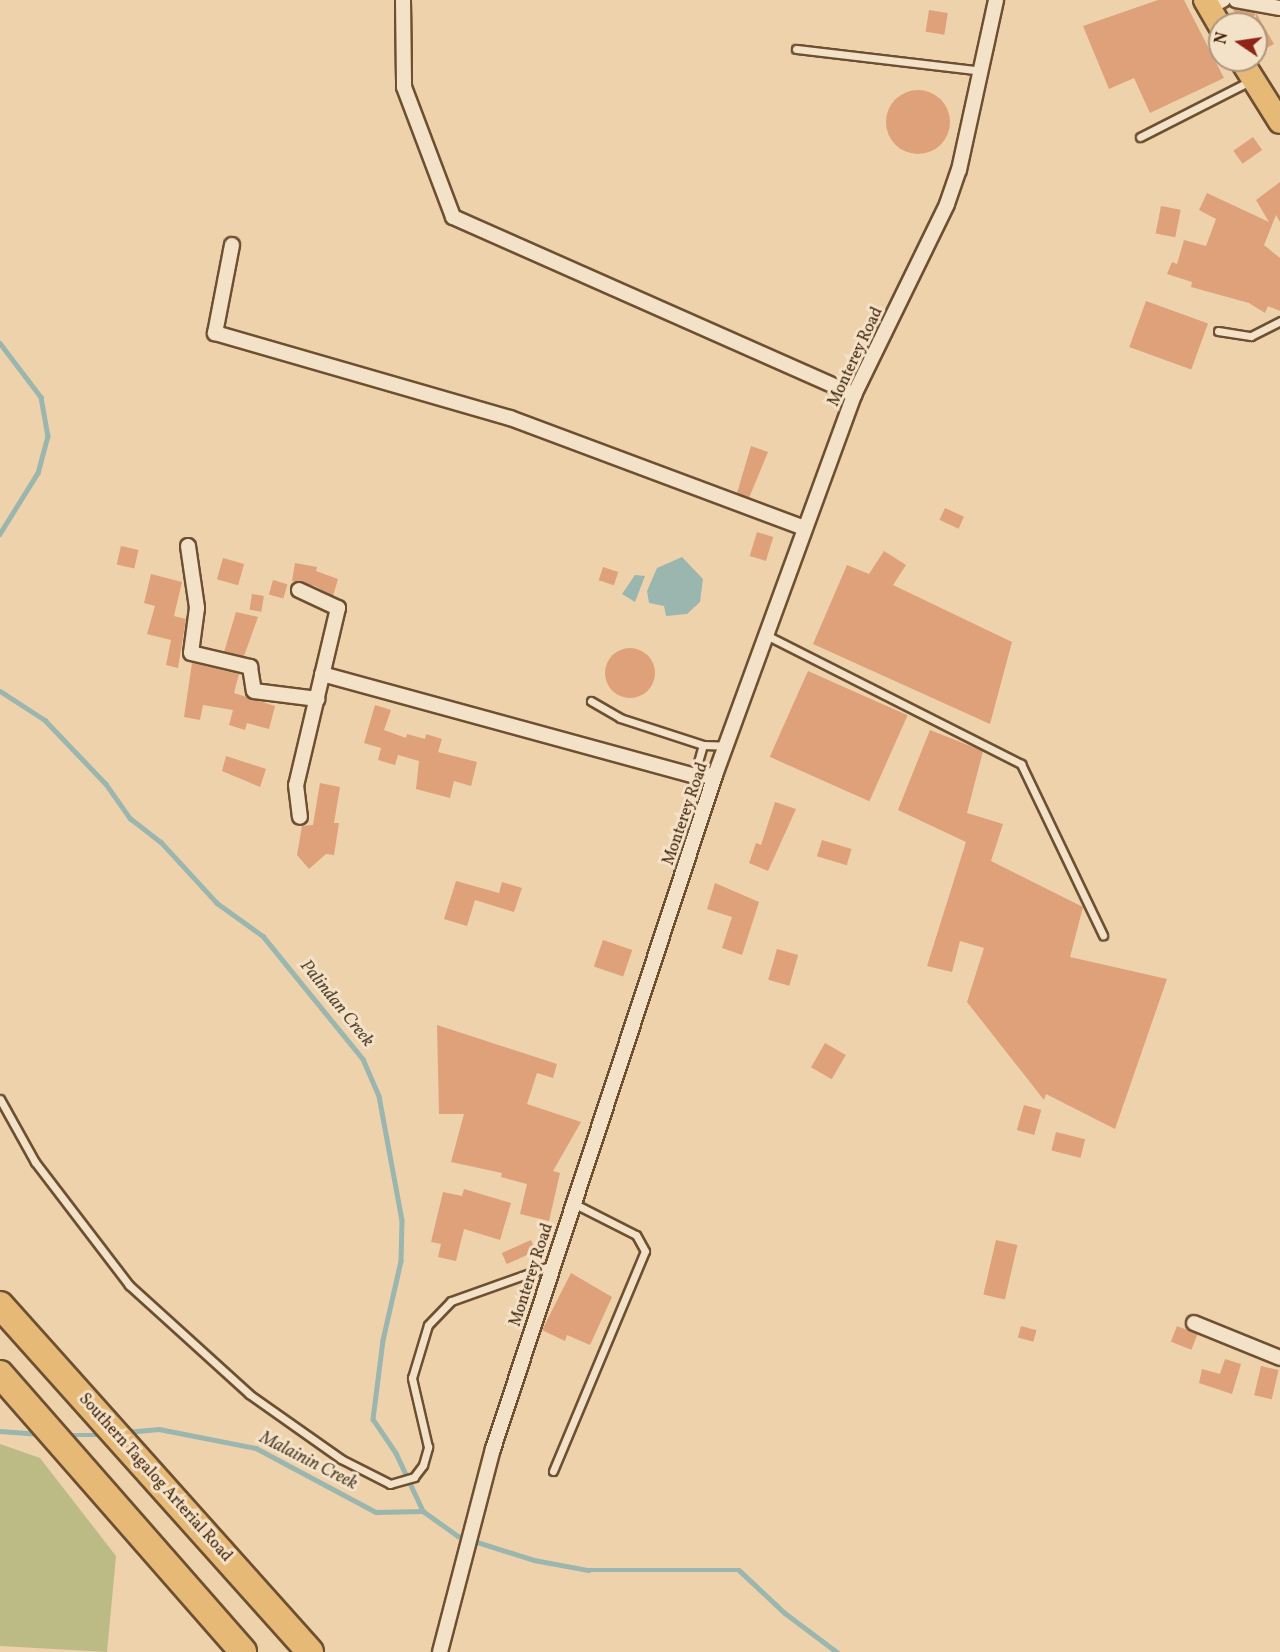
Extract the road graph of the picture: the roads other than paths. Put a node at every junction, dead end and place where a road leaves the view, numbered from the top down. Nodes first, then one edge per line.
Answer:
1 (403, 0) edge
2 (996, 0) edge
3 (1236, 0) edge
4 (1280, 8) edge
5 (796, 49) dead end
6 (982, 71) junction
7 (1248, 72) edge
8 (1253, 80) junction
9 (1280, 122) edge
10 (1140, 137) dead end
11 (232, 244) dead end
12 (1280, 321) edge
13 (1218, 331) dead end
14 (854, 395) junction
15 (804, 528) junction
16 (188, 546) dead end
17 (299, 590) dead end
18 (766, 635) junction
19 (322, 674) junction
20 (316, 699) junction
21 (591, 701) dead end
22 (703, 745) junction
23 (726, 746) junction
24 (715, 775) junction
25 (694, 776) junction
26 (300, 817) dead end
27 (1103, 935) dead end
28 (0, 1099) edge
29 (573, 1203) junction
30 (552, 1265) junction
31 (0, 1305) edge
32 (1194, 1323) dead end
33 (1280, 1358) edge
34 (0, 1374) edge
35 (554, 1471) dead end
36 (243, 1652) edge
37 (310, 1652) edge
38 (440, 1652) edge

1 - 14 street
2 - 6 street, Monterey Road
3 - 4 street
5 - 6 lane
6 - 14 street, Monterey Road
7 - 8 main road
8 - 9 main road
8 - 10 lane
11 - 15 street
12 - 13 lane
14 - 15 street, Monterey Road
15 - 18 street, Monterey Road
16 - 20 street
17 - 19 street
18 - 23 street, Monterey Road
18 - 27 lane
19 - 20 street
19 - 25 street
20 - 26 street
21 - 22 lane
22 - 23 lane
22 - 25 lane
23 - 24 street, Monterey Road
24 - 25 street
24 - 29 street, Monterey Road
28 - 30 lane
29 - 30 street, Monterey Road
29 - 35 lane
30 - 38 street, Monterey Road
31 - 37 highway, Southern Tagalog Arterial Road
32 - 33 street
34 - 36 highway

